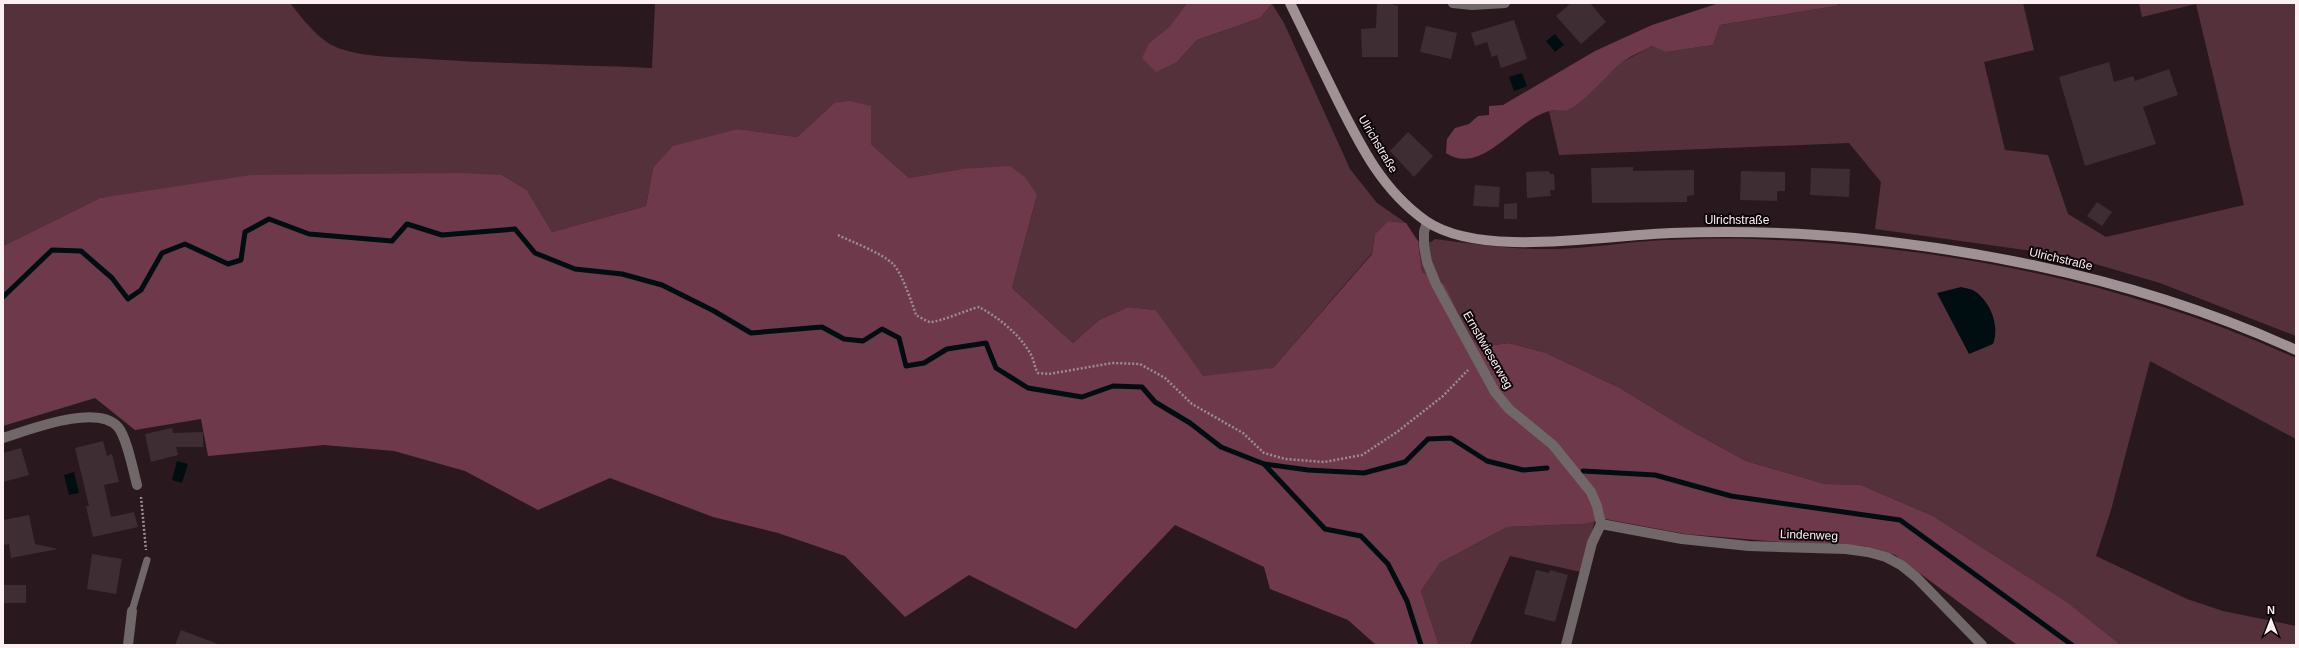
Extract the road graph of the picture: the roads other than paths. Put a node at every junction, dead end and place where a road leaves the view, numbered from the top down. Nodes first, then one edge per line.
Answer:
1 (1290, 3) edge
2 (1453, 3) edge
3 (1505, 3) edge
4 (1428, 222) junction
5 (2296, 350) edge
6 (3, 438) edge
7 (137, 485) road end
8 (1601, 524) junction
9 (147, 560) road end
10 (132, 611) joint
11 (128, 645) edge
12 (1566, 645) edge
13 (1982, 645) edge

1 - 4 street, Ulrichstraße
2 - 3 street
4 - 5 street, Ulrichstraße
4 - 8 street, Ernstlwieserweg
6 - 7 street
8 - 12 street
8 - 13 street, Lindenweg
9 - 10 lane
10 - 11 street

